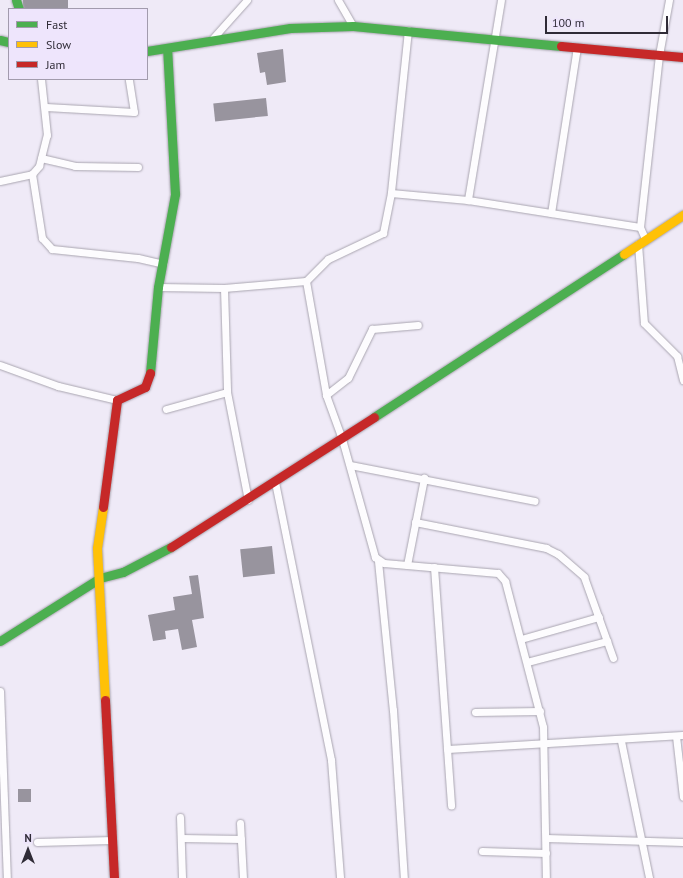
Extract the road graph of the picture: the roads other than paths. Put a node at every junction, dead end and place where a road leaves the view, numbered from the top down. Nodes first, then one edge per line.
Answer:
1 (247, 0) edge
2 (338, 0) edge
3 (501, 0) edge
4 (669, 0) edge
5 (352, 26) junction
6 (408, 30) junction
7 (213, 38) junction
8 (496, 40) junction
9 (577, 47) junction
10 (167, 48) junction
11 (148, 51) edge
12 (659, 55) junction
13 (683, 56) edge
14 (41, 80) edge
15 (129, 80) edge
16 (46, 107) junction
17 (42, 158) junction
18 (138, 167) dead end
19 (32, 174) junction
20 (0, 181) edge
21 (390, 193) junction
22 (468, 200) junction
23 (551, 213) junction
24 (683, 215) edge
25 (640, 227) junction
26 (641, 241) junction
27 (163, 264) junction
28 (306, 281) junction
29 (158, 287) junction
30 (224, 288) junction
31 (418, 325) dead end
32 (675, 354) junction
33 (683, 354) edge
34 (0, 365) edge
35 (683, 380) edge
36 (227, 392) junction
37 (326, 395) junction
38 (117, 400) junction
39 (166, 409) dead end
40 (342, 439) junction
41 (350, 465) junction
42 (424, 478) junction
43 (275, 482) junction
44 (248, 500) junction
45 (535, 501) dead end
46 (415, 522) junction
47 (378, 561) junction
48 (407, 565) junction
49 (434, 567) junction
50 (100, 578) junction
51 (599, 617) junction
52 (520, 639) junction
53 (0, 641) edge
54 (607, 641) junction
55 (613, 658) dead end
56 (527, 662) junction
57 (0, 691) edge
58 (540, 711) junction
59 (475, 712) dead end
60 (680, 736) edge
61 (621, 741) junction
62 (544, 746) junction
63 (447, 749) junction
64 (683, 797) edge
65 (451, 805) dead end
66 (180, 817) dead end
67 (240, 823) dead end
68 (181, 838) junction
69 (546, 838) junction
70 (241, 839) junction
71 (112, 840) junction
72 (641, 841) junction
73 (37, 842) dead end
74 (683, 842) edge
75 (3, 848) edge
76 (482, 851) dead end
77 (546, 853) junction
78 (7, 878) edge
79 (114, 878) edge
80 (182, 878) edge
81 (243, 878) edge
82 (340, 878) edge
83 (404, 878) edge
84 (546, 878) edge
85 (649, 878) edge

1 - 7 street
2 - 5 street
3 - 8 street
4 - 12 street
5 - 6 main road
5 - 7 main road
6 - 8 main road
6 - 21 street
7 - 10 main road
8 - 9 main road
8 - 22 street
9 - 12 main road
9 - 23 street
10 - 11 main road
10 - 27 main road
12 - 13 main road
12 - 25 street
14 - 16 street
15 - 16 street
16 - 17 street
17 - 18 street
17 - 19 street
19 - 20 street
19 - 27 street
21 - 22 street
21 - 28 street
22 - 23 street
23 - 25 street
24 - 26 main road
25 - 26 street
26 - 32 street
26 - 40 main road
27 - 29 main road
28 - 30 street
28 - 37 street
29 - 30 street
29 - 38 main road
30 - 36 street
31 - 37 street
32 - 33 street
32 - 35 street
34 - 38 street
36 - 39 street
36 - 44 street
37 - 40 street
38 - 50 main road
40 - 41 street
40 - 43 main road
41 - 42 street
41 - 47 street
42 - 45 street
42 - 46 street
43 - 44 main road
43 - 82 street
44 - 50 main road
46 - 48 street
46 - 51 street
47 - 48 street
47 - 83 street
48 - 49 street
49 - 52 street
49 - 63 street
50 - 53 main road
50 - 71 main road
51 - 52 street
51 - 54 street
52 - 56 street
54 - 55 street
54 - 56 street
56 - 58 street
57 - 75 street
58 - 59 street
58 - 62 street
60 - 61 street
60 - 64 street
61 - 62 street
61 - 72 street
62 - 63 street
62 - 69 street
63 - 65 street
66 - 68 street
67 - 70 street
68 - 70 street
68 - 80 street
69 - 72 street
69 - 77 street
70 - 81 street
71 - 73 street
71 - 79 main road
72 - 74 street
72 - 85 street
75 - 78 street
76 - 77 street
77 - 84 street

